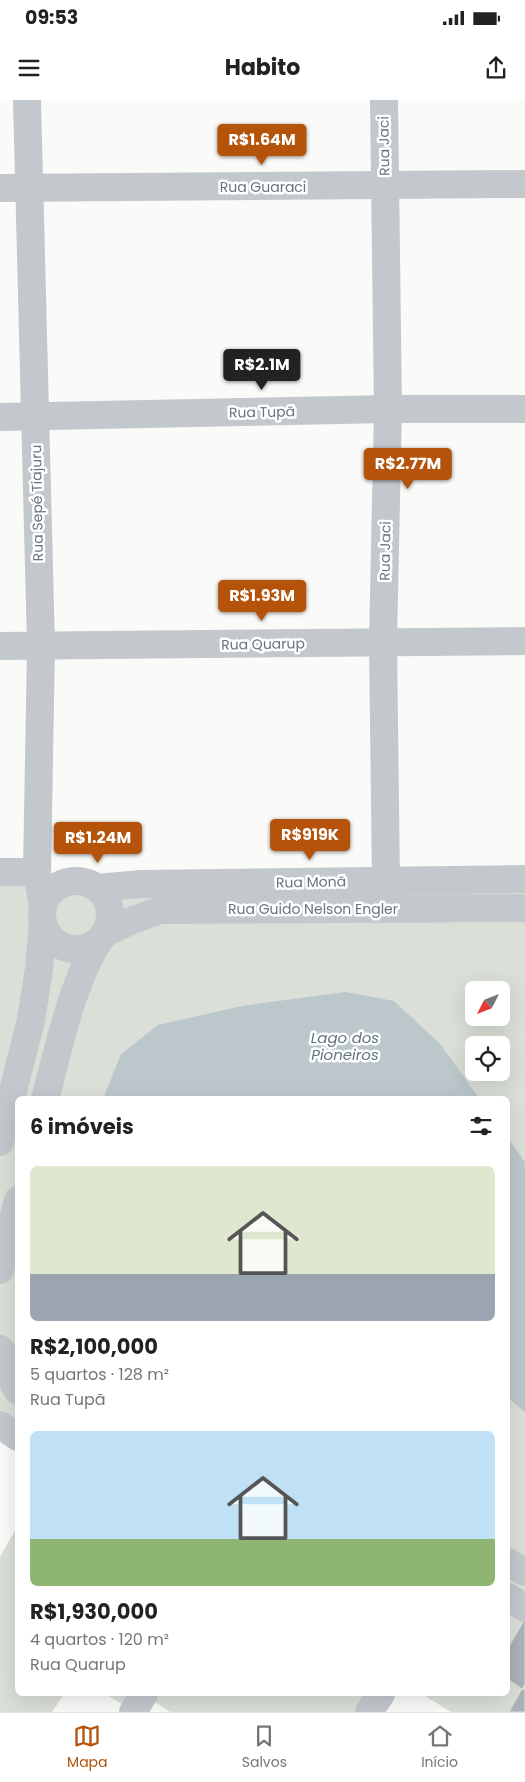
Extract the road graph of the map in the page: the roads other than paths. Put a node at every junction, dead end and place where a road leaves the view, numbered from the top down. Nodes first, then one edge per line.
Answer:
1 (27, 100) edge
2 (384, 100) edge
3 (525, 184) edge
4 (385, 186) junction
5 (0, 188) edge
6 (28, 188) junction
7 (525, 409) edge
8 (388, 410) junction
9 (35, 416) junction
10 (0, 417) edge
11 (525, 641) edge
12 (383, 642) junction
13 (0, 646) edge
14 (40, 646) junction
15 (0, 872) edge
16 (525, 879) edge
17 (386, 882) junction
18 (97, 888) junction
19 (44, 897) junction
20 (525, 908) edge
21 (102, 937) junction
22 (45, 1096) edge
23 (0, 1142) edge
24 (15, 1212) edge
25 (0, 1270) edge
26 (0, 1425) edge
27 (15, 1435) edge
28 (510, 1563) edge
29 (525, 1572) edge
30 (510, 1598) edge
31 (525, 1608) edge
32 (143, 1696) edge
33 (379, 1696) edge
34 (133, 1712) edge
35 (369, 1712) edge

1 - 6 street, Rua Sepé Tiajuru
2 - 4 street, Rua Jaci
3 - 4 street, Rua Guaraci
4 - 6 street, Rua Guaraci
4 - 8 street, Rua Jaci
5 - 6 street, Rua Guaraci
6 - 9 street, Rua Sepé Tiajuru
7 - 8 street, Rua Tupã
8 - 9 street, Rua Tupã
8 - 12 street, Rua Jaci
9 - 10 street, Rua Tupã
9 - 14 street, Rua Sepé Tiajuru
11 - 12 street, Rua Quarup
12 - 14 street, Rua Quarup
12 - 17 street, Rua Jaci
13 - 14 street, Rua Quarup
14 - 19 street, Rua Sepé Tiajuru
15 - 19 street
16 - 17 street, Rua Monã
17 - 18 street, Rua Monã
18 - 19 street
18 - 21 street
19 - 21 street
19 - 23 street, Rua Sepé Tiajuru
20 - 21 street, Rua Guido Nelson Engler
21 - 22 street
24 - 25 street
26 - 27 street
28 - 29 street
30 - 31 street
32 - 34 street
33 - 35 street

